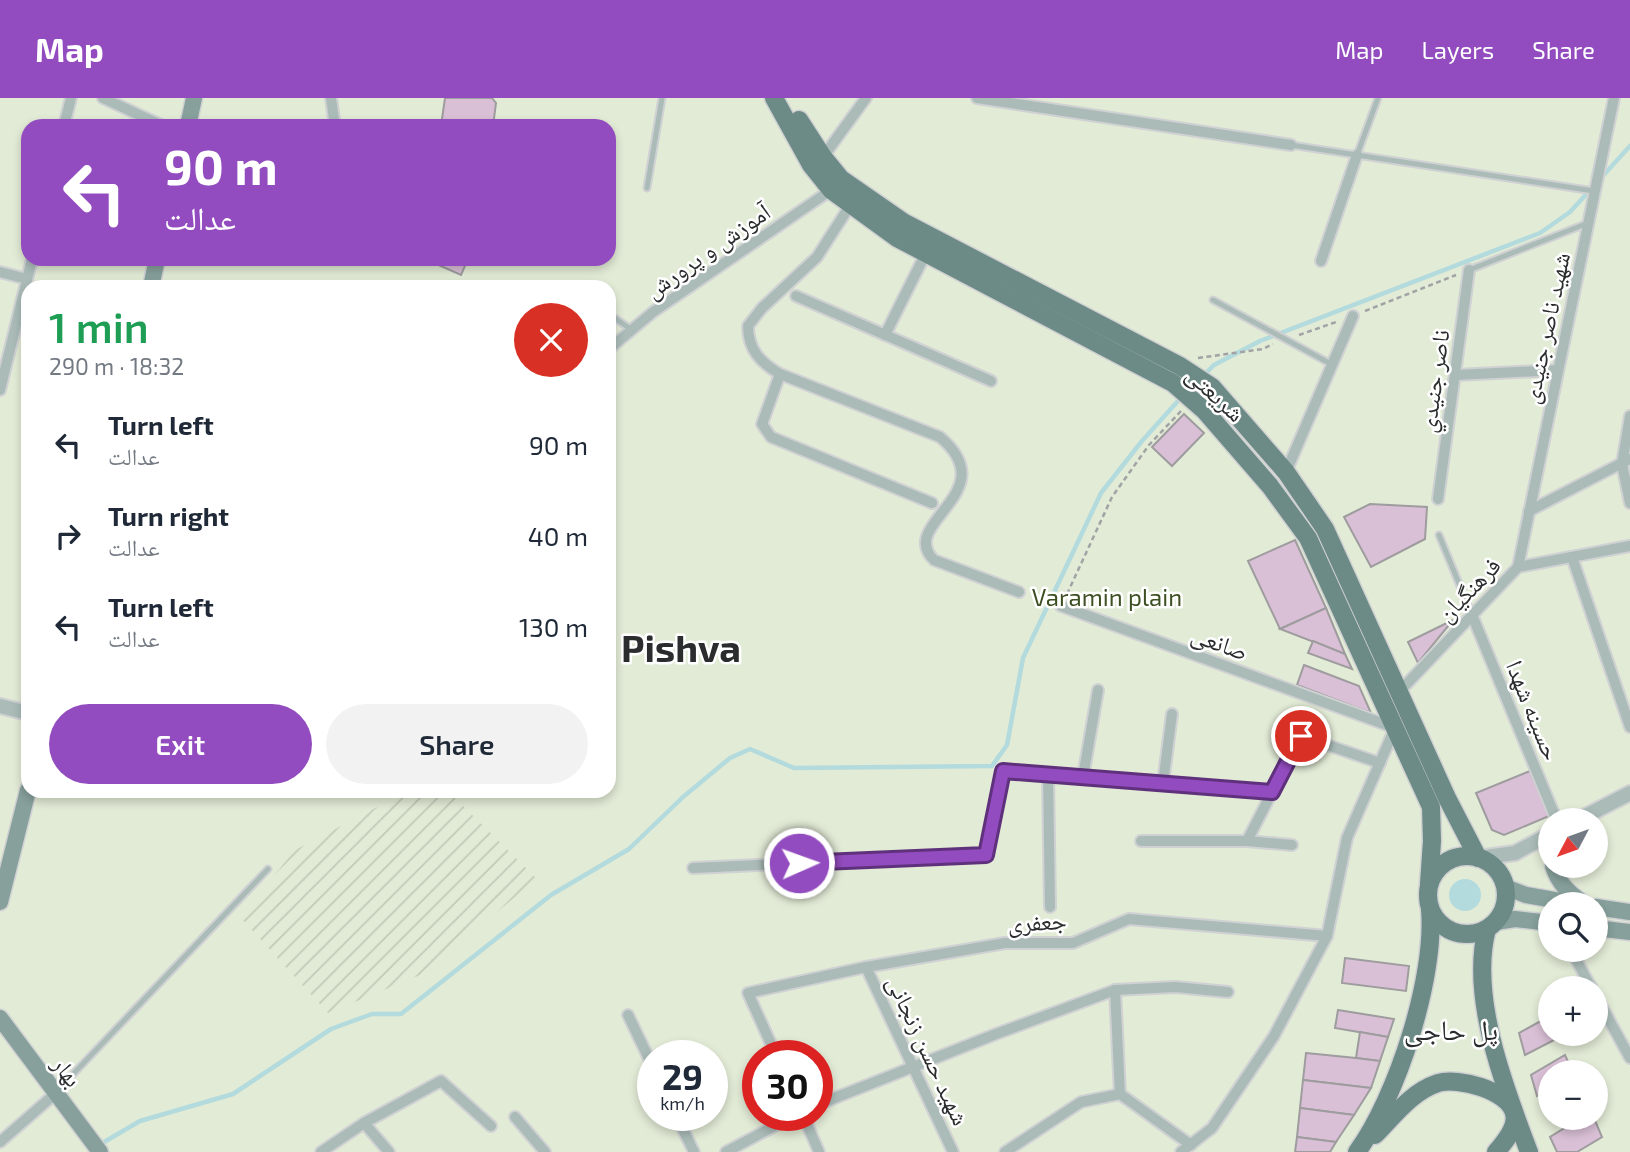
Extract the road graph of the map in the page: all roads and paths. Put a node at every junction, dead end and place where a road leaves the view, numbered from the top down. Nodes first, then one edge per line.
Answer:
1 (71, 98) edge
2 (103, 98) edge
3 (331, 98) edge
4 (662, 98) edge
5 (774, 98) edge
6 (787, 98) edge
7 (866, 98) edge
8 (977, 98) edge
9 (1378, 98) edge
10 (1614, 98) edge
11 (1031, 102) edge
12 (66, 119) edge
13 (148, 119) edge
14 (334, 119) edge
15 (1291, 145) joint
16 (1357, 155) junction
17 (822, 157) junction
18 (647, 188) dead end
19 (831, 190) junction
20 (1594, 191) junction
21 (850, 204) junction
22 (1588, 223) junction
23 (926, 253) junction
24 (1321, 261) dead end
25 (30, 266) edge
26 (1469, 270) junction
27 (0, 272) edge
28 (27, 279) joint
29 (796, 296) dead end
30 (1213, 300) dead end
31 (21, 303) edge
32 (1353, 316) junction
33 (616, 319) edge
34 (632, 330) junction
35 (885, 335) junction
36 (1285, 339) junction
37 (616, 343) edge
38 (1331, 364) junction
39 (1180, 366) junction
40 (1558, 370) junction
41 (780, 374) junction
42 (1455, 375) junction
43 (2, 377) edge
44 (991, 381) dead end
45 (0, 390) edge
46 (1186, 405) dead end
47 (1630, 416) edge
48 (1626, 462) edge
49 (1286, 472) junction
50 (1438, 499) dead end
51 (932, 503) dead end
52 (1630, 503) edge
53 (1529, 511) junction
54 (1439, 535) dead end
55 (1630, 546) edge
56 (1572, 557) junction
57 (1518, 567) junction
58 (1019, 592) dead end
59 (1061, 606) joint
60 (1472, 615) junction
61 (1098, 690) dead end
62 (1399, 692) junction
63 (0, 706) edge
64 (21, 711) edge
65 (1172, 714) dead end
66 (1630, 727) edge
67 (1395, 728) junction
68 (1380, 763) junction
69 (1048, 774) junction
70 (1083, 777) junction
71 (1163, 783) junction
72 (1272, 792) junction
73 (1630, 793) edge
74 (26, 798) edge
75 (1552, 808) edge
76 (1601, 808) edge
77 (1141, 841) dead end
78 (1247, 841) junction
79 (1538, 841) edge
80 (1292, 845) dead end
81 (1478, 858) junction
82 (693, 868) dead end
83 (268, 869) dead end
84 (1429, 884) junction
85 (1505, 887) junction
86 (1538, 897) edge
87 (0, 902) edge
88 (1049, 907) dead end
89 (1430, 909) junction
90 (1608, 909) edge
91 (1630, 912) edge
92 (1538, 922) edge
93 (1492, 925) junction
94 (1608, 929) edge
95 (1630, 932) edge
96 (1328, 936) junction
97 (866, 967) junction
98 (1115, 990) junction
99 (1227, 992) dead end
100 (628, 1015) dead end
101 (0, 1018) edge
102 (1608, 1018) edge
103 (640, 1040) edge
104 (769, 1040) edge
105 (1630, 1058) edge
106 (912, 1066) junction
107 (56, 1093) junction
108 (1120, 1094) junction
109 (833, 1098) edge
110 (1514, 1112) junction
111 (514, 1117) dead end
112 (364, 1123) junction
113 (491, 1126) dead end
114 (684, 1131) edge
115 (765, 1131) edge
116 (810, 1131) edge
117 (0, 1142) edge
118 (95, 1145) edge
119 (1191, 1145) junction
120 (321, 1152) edge
121 (389, 1152) edge
122 (545, 1152) edge
123 (694, 1152) edge
124 (726, 1152) edge
125 (819, 1152) edge
126 (953, 1152) edge
127 (1005, 1152) edge
128 (1181, 1152) edge
129 (1358, 1152) edge
130 (1496, 1152) edge
131 (1529, 1152) edge

1 - 12 street
2 - 13 street
3 - 14 street
4 - 18 lane
5 - 19 main road, شریعتی
6 - 17 main road, شریعتی
7 - 17 street
8 - 11 street
9 - 16 lane
10 - 20 street, شهيد ناصر جنیدی
11 - 15 street
15 - 16 lane
16 - 20 lane
16 - 24 street
17 - 39 main road, شریعتی
19 - 21 main road, شریعتی
19 - 34 street, آموزش و پرورش
20 - 22 street, شهيد ناصر جنیدی
21 - 23 main road, شریعتی
21 - 41 street
22 - 26 lane
22 - 40 street, شهيد ناصر جنیدی
23 - 35 street
23 - 67 main road, شریعتی
25 - 28 street
26 - 32 path
26 - 42 street, ناصر جنيدي
27 - 28 street
29 - 35 street
30 - 36 lane
31 - 43 street
32 - 36 path
32 - 38 street
33 - 34 lane
34 - 37 street, آموزش و پرورش
35 - 44 street
36 - 38 lane
36 - 39 path
38 - 49 street
39 - 49 main road, شریعتی
40 - 42 street
40 - 53 street, شهيد ناصر جنیدی
41 - 51 street
41 - 58 street
42 - 50 street, ناصر جنيدي
43 - 45 street
46 - 59 path
47 - 48 street
48 - 52 street
48 - 53 street
49 - 62 main road, شریعتی
53 - 57 street, شهيد ناصر جنیدی
54 - 60 lane
55 - 56 street, فرهنگیان
56 - 57 street, فرهنگیان
56 - 66 street
57 - 60 street, فرهنگیان
59 - 67 street, صانعی
60 - 62 street, فرهنگیان
60 - 75 street, حسینه شهدا
61 - 70 street
62 - 81 main road, شریعتی
63 - 64 street
65 - 71 street
67 - 68 street
67 - 84 main road, شریعتی
68 - 72 street
68 - 96 street
69 - 70 street
69 - 82 street
69 - 88 street
70 - 71 street
71 - 72 street
72 - 78 street
73 - 76 street
74 - 87 main road
77 - 78 street
78 - 80 street
79 - 81 street
81 - 84 main road
81 - 85 main road
83 - 107 lane
84 - 89 main road
85 - 86 main road
85 - 93 main road
89 - 93 main road
89 - 129 main road
90 - 91 main road
92 - 93 main road
93 - 110 main road
94 - 95 main road
96 - 97 street, جعفری
96 - 119 street
97 - 104 street, جعفری
97 - 106 street, شهید حسن زنجانی
98 - 99 street
98 - 106 street
98 - 108 street
100 - 103 street
101 - 107 main road, بهار
102 - 105 street
106 - 109 street
106 - 126 street, شهید حسن زنجانی
107 - 117 street
107 - 118 main road, بهار
108 - 119 street
108 - 127 street
110 - 129 main road
110 - 130 main road
110 - 131 main road
111 - 122 street
112 - 113 street
112 - 120 street
112 - 121 street
114 - 123 street
115 - 124 street
116 - 125 street
119 - 128 street

